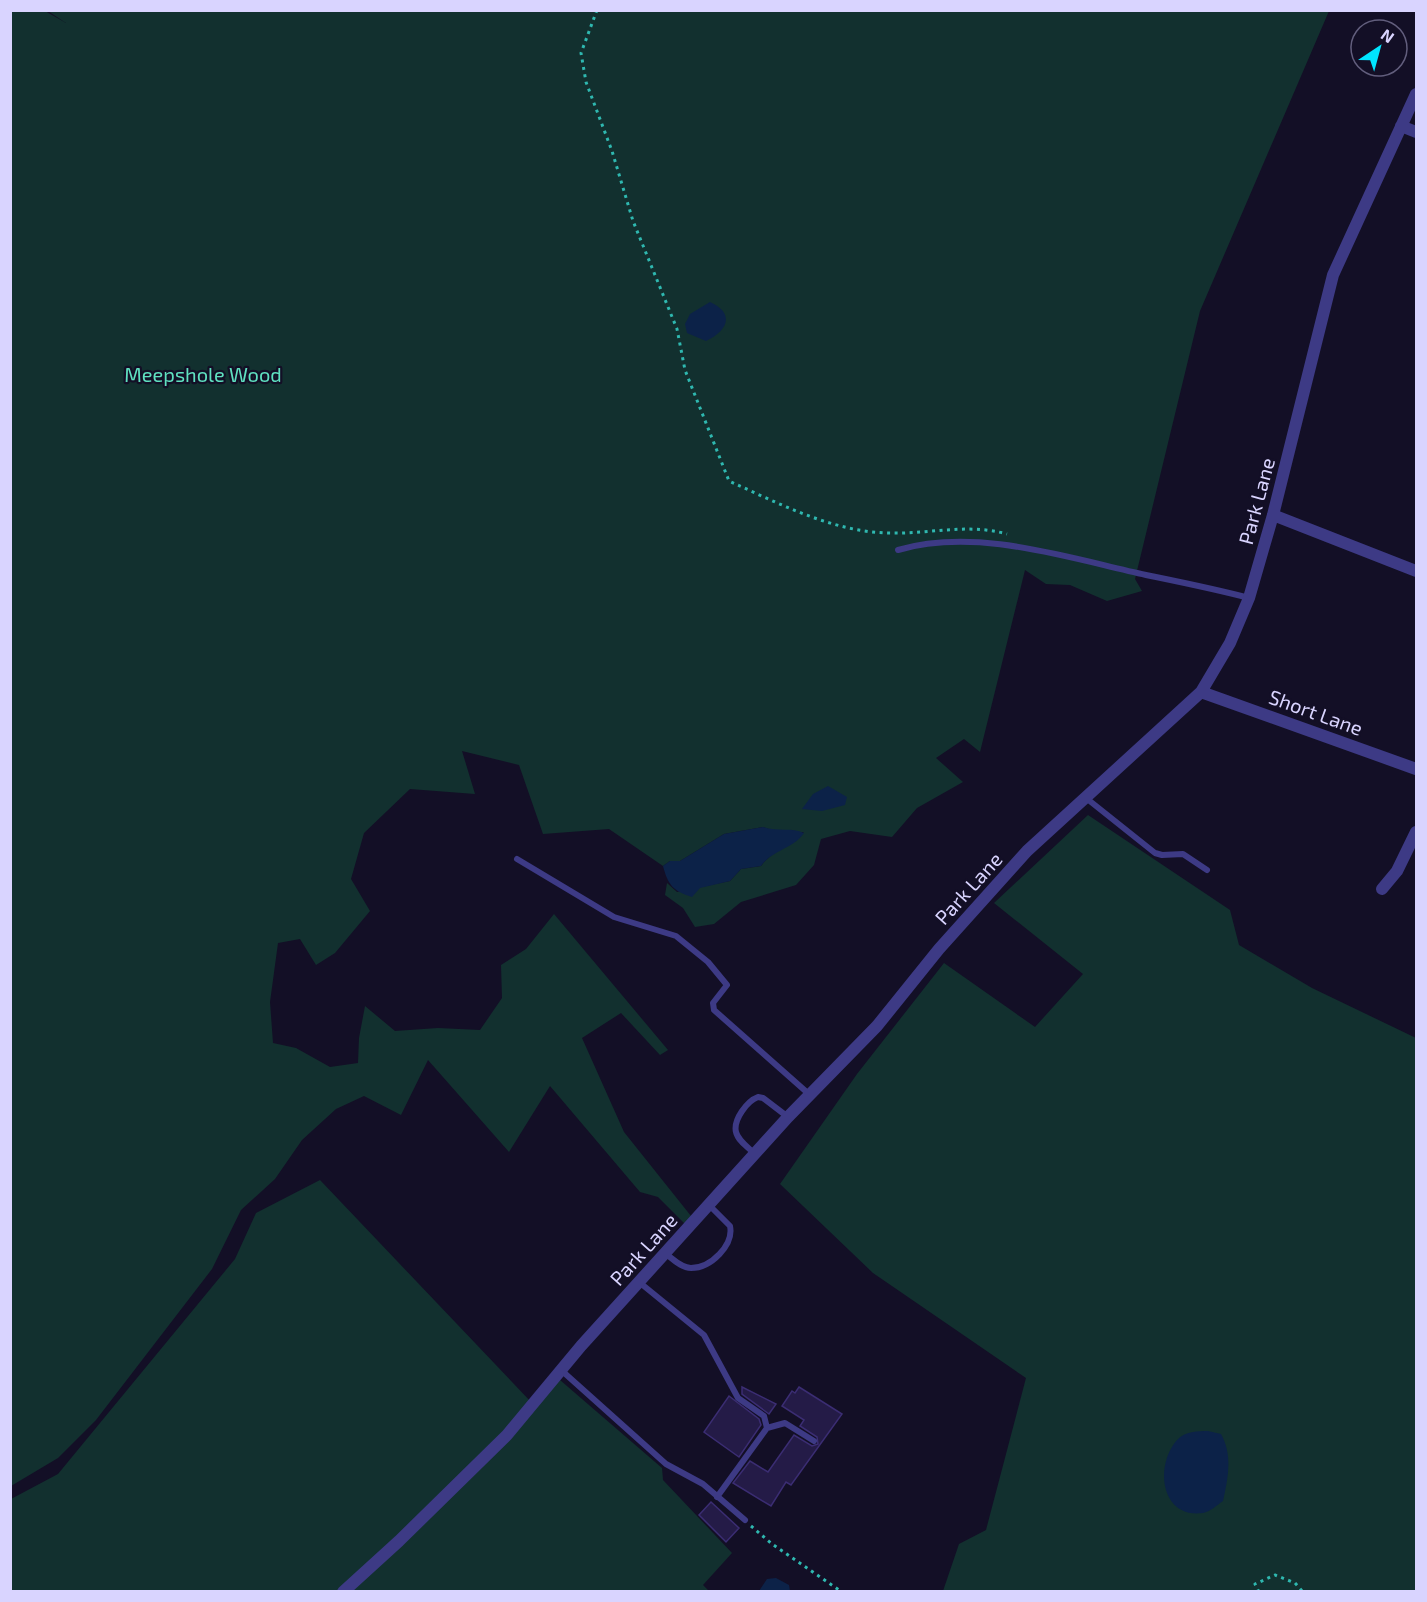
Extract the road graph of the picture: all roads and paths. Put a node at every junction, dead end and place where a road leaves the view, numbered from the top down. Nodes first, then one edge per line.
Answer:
1 (597, 10) edge
2 (1416, 94) edge
3 (1401, 126) junction
4 (1416, 132) edge
5 (1274, 515) junction
6 (1010, 535) dead end
7 (898, 550) dead end
8 (1416, 571) edge
9 (1249, 598) junction
10 (1202, 692) junction
11 (1416, 769) edge
12 (1086, 798) junction
13 (1416, 832) edge
14 (517, 859) dead end
15 (1207, 870) dead end
16 (1382, 890) dead end
17 (810, 1096) junction
18 (788, 1117) junction
19 (755, 1154) junction
20 (709, 1205) junction
21 (666, 1254) junction
22 (639, 1282) junction
23 (561, 1370) junction
24 (767, 1428) junction
25 (814, 1441) dead end
26 (717, 1497) junction
27 (745, 1520) joint
28 (343, 1592) edge
29 (842, 1592) edge
30 (1259, 1592) edge
31 (1304, 1592) edge

1 - 6 path
2 - 3 street, Park Lane
3 - 4 street
3 - 5 street, Park Lane
5 - 8 street
5 - 9 street, Park Lane
7 - 9 lane
9 - 10 street, Park Lane
10 - 11 street, Short Lane
10 - 12 street, Park Lane
12 - 15 lane
12 - 17 street, Park Lane
13 - 16 street
14 - 17 lane
17 - 18 street, Park Lane
18 - 19 street, Park Lane
18 - 19 lane
19 - 20 street, Park Lane
20 - 21 street, Park Lane
20 - 21 lane
21 - 22 street, Park Lane
22 - 23 street, Park Lane
22 - 24 lane
23 - 26 lane
23 - 28 street, Park Lane
24 - 25 lane
24 - 26 lane
26 - 27 lane
27 - 29 path
30 - 31 path

